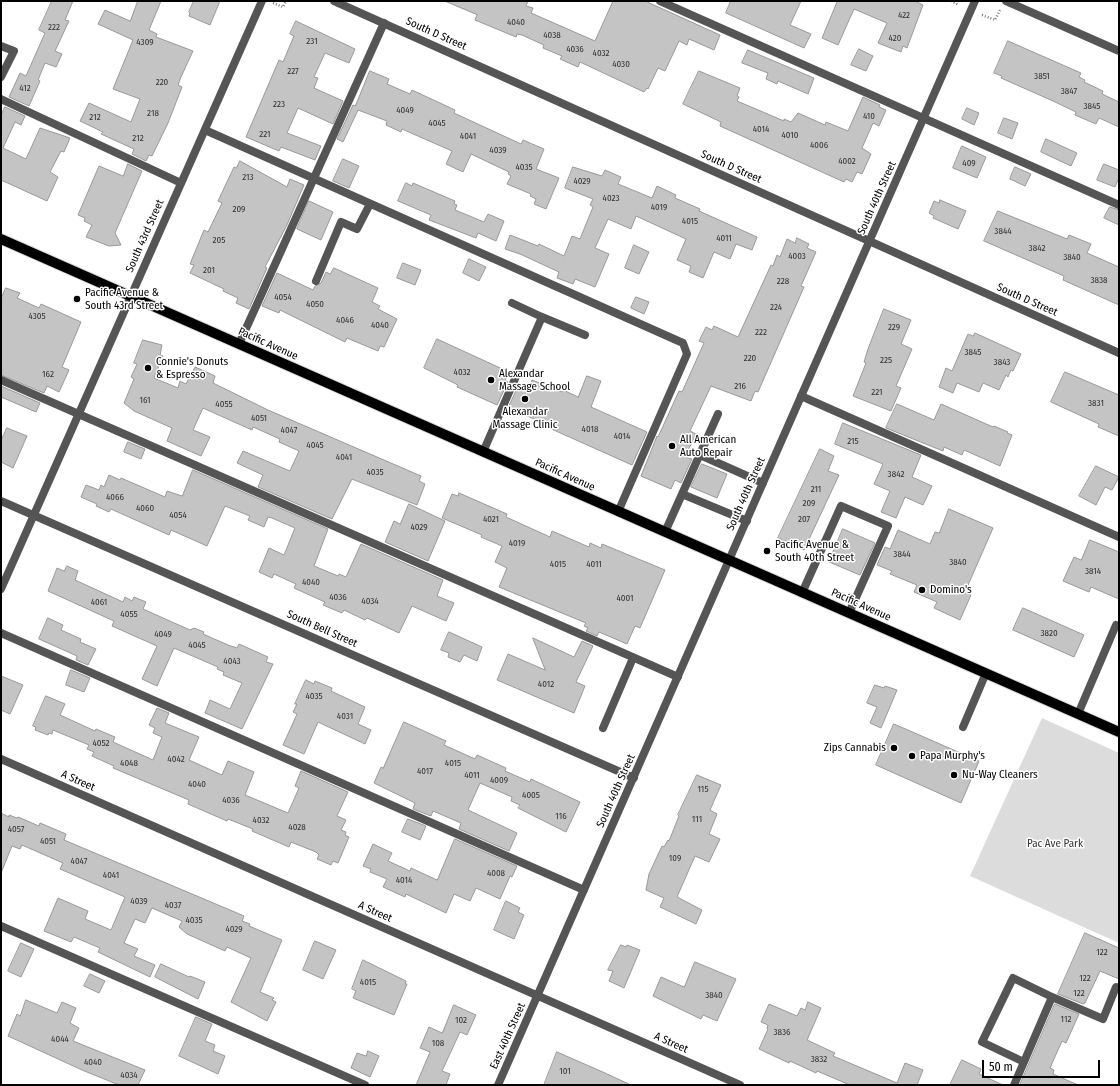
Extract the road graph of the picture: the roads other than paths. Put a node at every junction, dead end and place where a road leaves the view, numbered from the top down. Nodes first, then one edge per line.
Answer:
1 (262, 1) edge
2 (334, 1) edge
3 (660, 1) edge
4 (975, 1) edge
5 (1006, 1) edge
6 (384, 23) junction
7 (1, 46) edge
8 (1119, 51) edge
9 (1, 77) edge
10 (1, 99) edge
11 (923, 119) junction
12 (205, 130) junction
13 (313, 179) junction
14 (181, 183) junction
15 (370, 204) junction
16 (1119, 205) edge
17 (1, 239) edge
18 (870, 241) junction
19 (316, 281) dead end
20 (130, 296) junction
21 (512, 303) dead end
22 (542, 317) junction
23 (584, 335) dead end
24 (239, 344) junction
25 (1119, 353) edge
26 (1, 380) edge
27 (801, 396) junction
28 (78, 414) junction
29 (718, 414) dead end
30 (482, 452) junction
31 (700, 455) junction
32 (763, 483) junction
33 (682, 494) junction
34 (1, 500) edge
35 (618, 512) junction
36 (34, 515) junction
37 (746, 521) junction
38 (665, 532) junction
39 (1119, 537) edge
40 (729, 560) junction
41 (1, 589) edge
42 (802, 593) junction
43 (849, 613) junction
44 (1116, 625) dead end
45 (1, 634) edge
46 (633, 658) junction
47 (986, 673) junction
48 (678, 677) junction
49 (1078, 714) junction
50 (962, 727) dead end
51 (603, 728) dead end
52 (1119, 732) edge
53 (1, 759) edge
54 (634, 778) junction
55 (584, 890) junction
56 (1, 926) edge
57 (1119, 988) edge
58 (538, 996) junction
59 (1052, 997) junction
60 (1024, 1062) junction
61 (365, 1085) edge
62 (498, 1085) edge
63 (740, 1085) edge
64 (1014, 1085) edge

1 - 12 street, South 43rd Street
2 - 6 street, South D Street
3 - 11 street
4 - 11 street, South 40th Street
5 - 8 street
6 - 13 street
6 - 18 street, South D Street
7 - 9 street
10 - 14 street
11 - 16 street
11 - 18 street, South 40th Street
12 - 13 street
12 - 14 street, South 43rd Street
13 - 15 street
13 - 24 street
14 - 20 street, South 43rd Street
15 - 19 street
15 - 35 street
17 - 20 main road, Pacific Avenue
18 - 25 street, South D Street
18 - 27 street, South 40th Street
20 - 24 main road, Pacific Avenue
20 - 28 street, South 43rd Street
21 - 22 street
22 - 23 street
22 - 30 street
24 - 30 main road, Pacific Avenue
26 - 28 street
27 - 32 street, South 40th Street
27 - 39 street
28 - 36 street, South 43rd Street
28 - 46 street
29 - 31 street
30 - 35 main road, Pacific Avenue
31 - 32 street
31 - 33 street
32 - 37 street, South 40th Street
33 - 37 street
33 - 38 street
34 - 36 street, South Bell Street
35 - 38 main road, Pacific Avenue
36 - 41 street, South 43rd Street
36 - 54 street, South Bell Street
37 - 40 street, South 40th Street
38 - 40 main road, Pacific Avenue
40 - 42 main road, Pacific Avenue
40 - 48 street, South 40th Street
42 - 43 main road, Pacific Avenue
42 - 43 street
43 - 47 main road, Pacific Avenue
44 - 49 street
45 - 55 street
46 - 48 street
46 - 51 street
47 - 49 main road, Pacific Avenue
47 - 50 street
48 - 54 street, South 40th Street
49 - 52 main road, Pacific Avenue
53 - 58 street, A Street
54 - 55 street, South 40th Street
55 - 58 street, South 40th Street
56 - 61 street
57 - 59 street
58 - 62 street, East 40th Street
58 - 63 street, A Street
59 - 60 street
59 - 60 street
60 - 64 street

